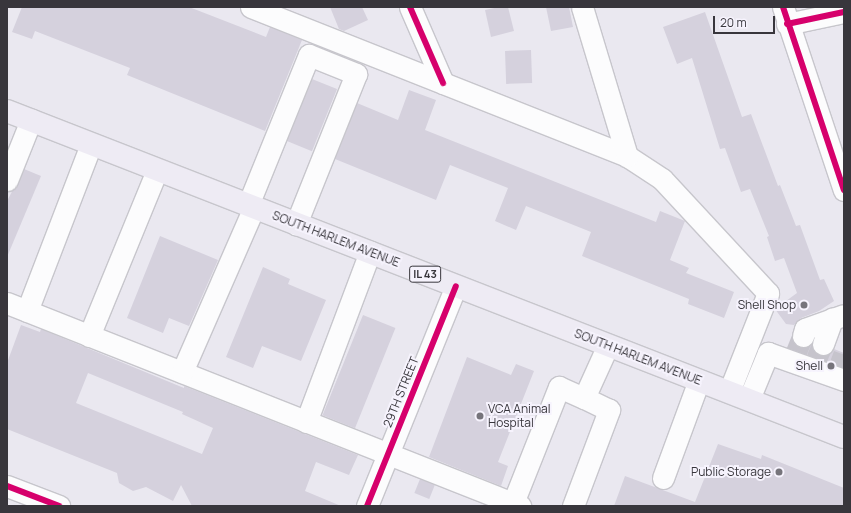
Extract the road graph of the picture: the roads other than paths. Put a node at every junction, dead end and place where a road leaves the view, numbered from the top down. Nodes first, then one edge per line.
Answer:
1 (251, 7) edge
2 (410, 7) edge
3 (582, 7) edge
4 (844, 12) edge
5 (785, 16) edge
6 (443, 83) junction
7 (7, 111) edge
8 (31, 120) junction
9 (91, 144) junction
10 (627, 156) junction
11 (157, 170) junction
12 (7, 180) edge
13 (844, 190) edge
14 (251, 206) junction
15 (296, 224) junction
16 (370, 252) junction
17 (456, 286) junction
18 (7, 303) edge
19 (27, 311) junction
20 (838, 317) edge
21 (90, 336) junction
22 (802, 336) tunnel mouth
23 (822, 344) tunnel mouth
24 (608, 345) junction
25 (182, 372) junction
26 (839, 377) edge
27 (699, 380) junction
28 (739, 396) junction
29 (584, 398) junction
30 (306, 422) junction
31 (844, 437) edge
32 (388, 454) junction
33 (663, 478) dead end
34 (7, 486) edge
35 (516, 505) edge
36 (59, 506) edge
37 (367, 506) edge
38 (573, 506) edge

1 - 6 street
2 - 6 street
3 - 10 street
4 - 5 street
5 - 13 street
6 - 10 street
7 - 8 main road, SOUTH HARLEM AVENUE / IL 43
8 - 9 main road, SOUTH HARLEM AVENUE / IL 43
8 - 12 street
9 - 11 main road, SOUTH HARLEM AVENUE / IL 43
9 - 19 street
10 - 28 street
11 - 14 main road, SOUTH HARLEM AVENUE / IL 43
11 - 21 street
14 - 15 main road, SOUTH HARLEM AVENUE / IL 43
14 - 15 street
14 - 25 street
15 - 16 main road, SOUTH HARLEM AVENUE / IL 43
16 - 17 main road, SOUTH HARLEM AVENUE / IL 43
16 - 30 street
17 - 24 main road, SOUTH HARLEM AVENUE / IL 43
17 - 32 street, 29TH STREET
18 - 19 street
19 - 21 street
20 - 22 street
20 - 23 street
21 - 25 street
24 - 27 main road, SOUTH HARLEM AVENUE / IL 43
24 - 29 street
25 - 30 street
26 - 28 street
27 - 28 main road, SOUTH HARLEM AVENUE / IL 43
27 - 33 street
28 - 31 main road, SOUTH HARLEM AVENUE / IL 43
29 - 35 street
29 - 38 street
30 - 32 street
32 - 35 street
32 - 37 street, 29TH STREET
34 - 36 street

